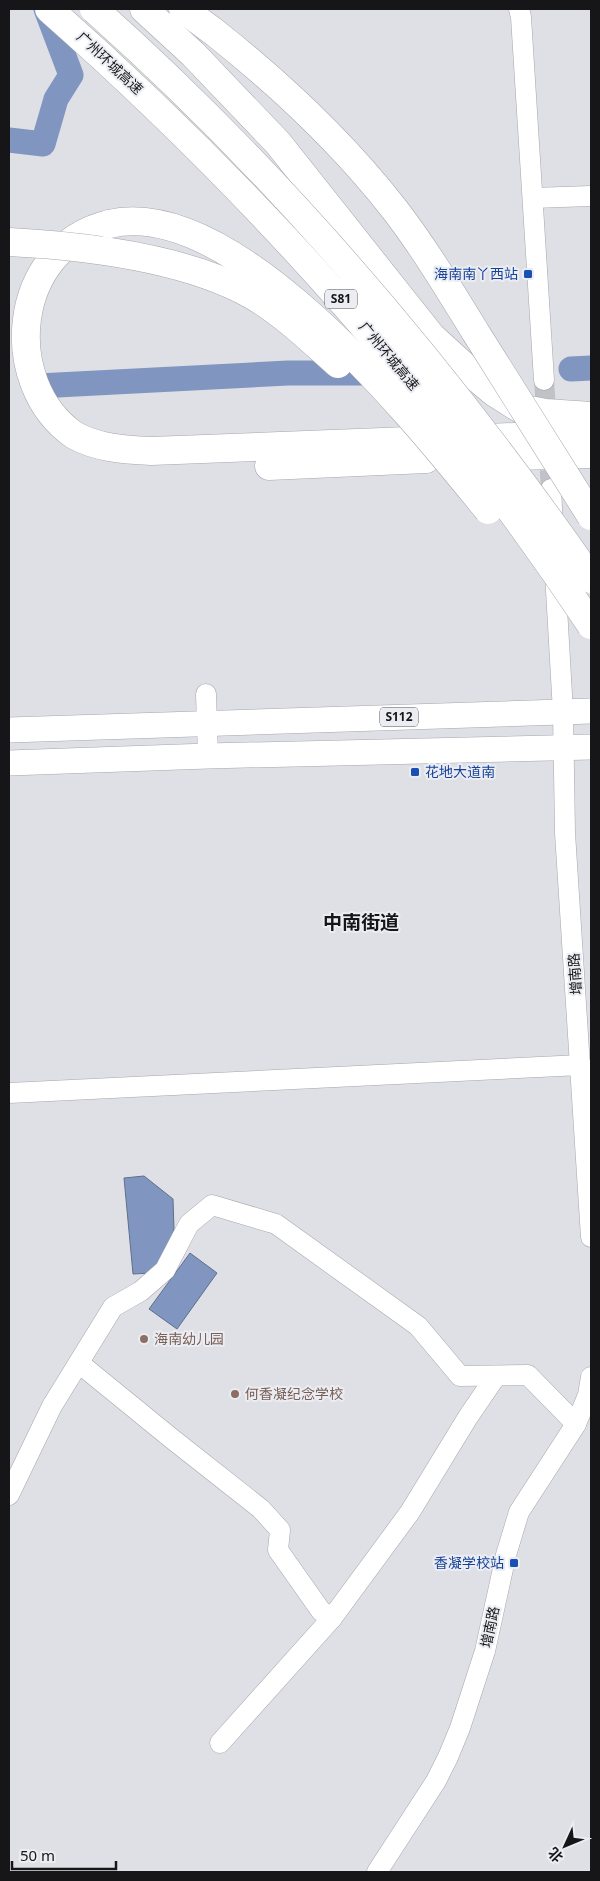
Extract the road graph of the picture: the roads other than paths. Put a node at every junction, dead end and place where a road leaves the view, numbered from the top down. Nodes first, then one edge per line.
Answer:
1 (49, 9) edge
2 (94, 9) edge
3 (144, 9) edge
4 (183, 9) edge
5 (519, 9) edge
6 (591, 196) edge
7 (533, 198) junction
8 (9, 242) edge
9 (544, 380) tunnel mouth
10 (20, 408) dead end
11 (591, 416) edge
12 (591, 434) edge
13 (591, 454) edge
14 (551, 489) tunnel mouth
15 (591, 516) edge
16 (510, 538) junction
17 (591, 579) edge
18 (591, 625) edge
19 (591, 646) edge
20 (206, 694) dead end
21 (591, 711) edge
22 (564, 712) junction
23 (207, 723) junction
24 (9, 730) edge
25 (591, 747) edge
26 (563, 748) junction
27 (208, 756) junction
28 (9, 763) edge
29 (581, 1065) junction
30 (9, 1093) edge
31 (591, 1237) edge
32 (79, 1362) junction
33 (496, 1376) junction
34 (591, 1377) edge
35 (576, 1424) junction
36 (9, 1495) edge
37 (332, 1618) junction
38 (220, 1743) dead end
39 (377, 1872) edge

1 - 18 highway, 广州环城高速 / S81, bridge
2 - 17 highway, 广州环城高速 / S81, bridge
3 - 11 highway
4 - 15 highway, bridge
5 - 7 street
6 - 7 street
7 - 9 street
8 - 16 highway, bridge
10 - 13 highway
12 - 16 highway, bridge
14 - 22 street, 增南路
16 - 19 highway
20 - 23 street
21 - 22 main road, S112
22 - 23 main road, S112
22 - 26 street, 增南路
23 - 24 main road, S112
23 - 27 street
25 - 26 main road
26 - 27 main road
26 - 29 street, 增南路
27 - 28 main road
29 - 30 street
29 - 31 street, 增南路
32 - 33 street
32 - 36 street
32 - 37 street
33 - 35 street
33 - 37 street
34 - 35 street, 增南路
35 - 39 street, 增南路
37 - 38 street

